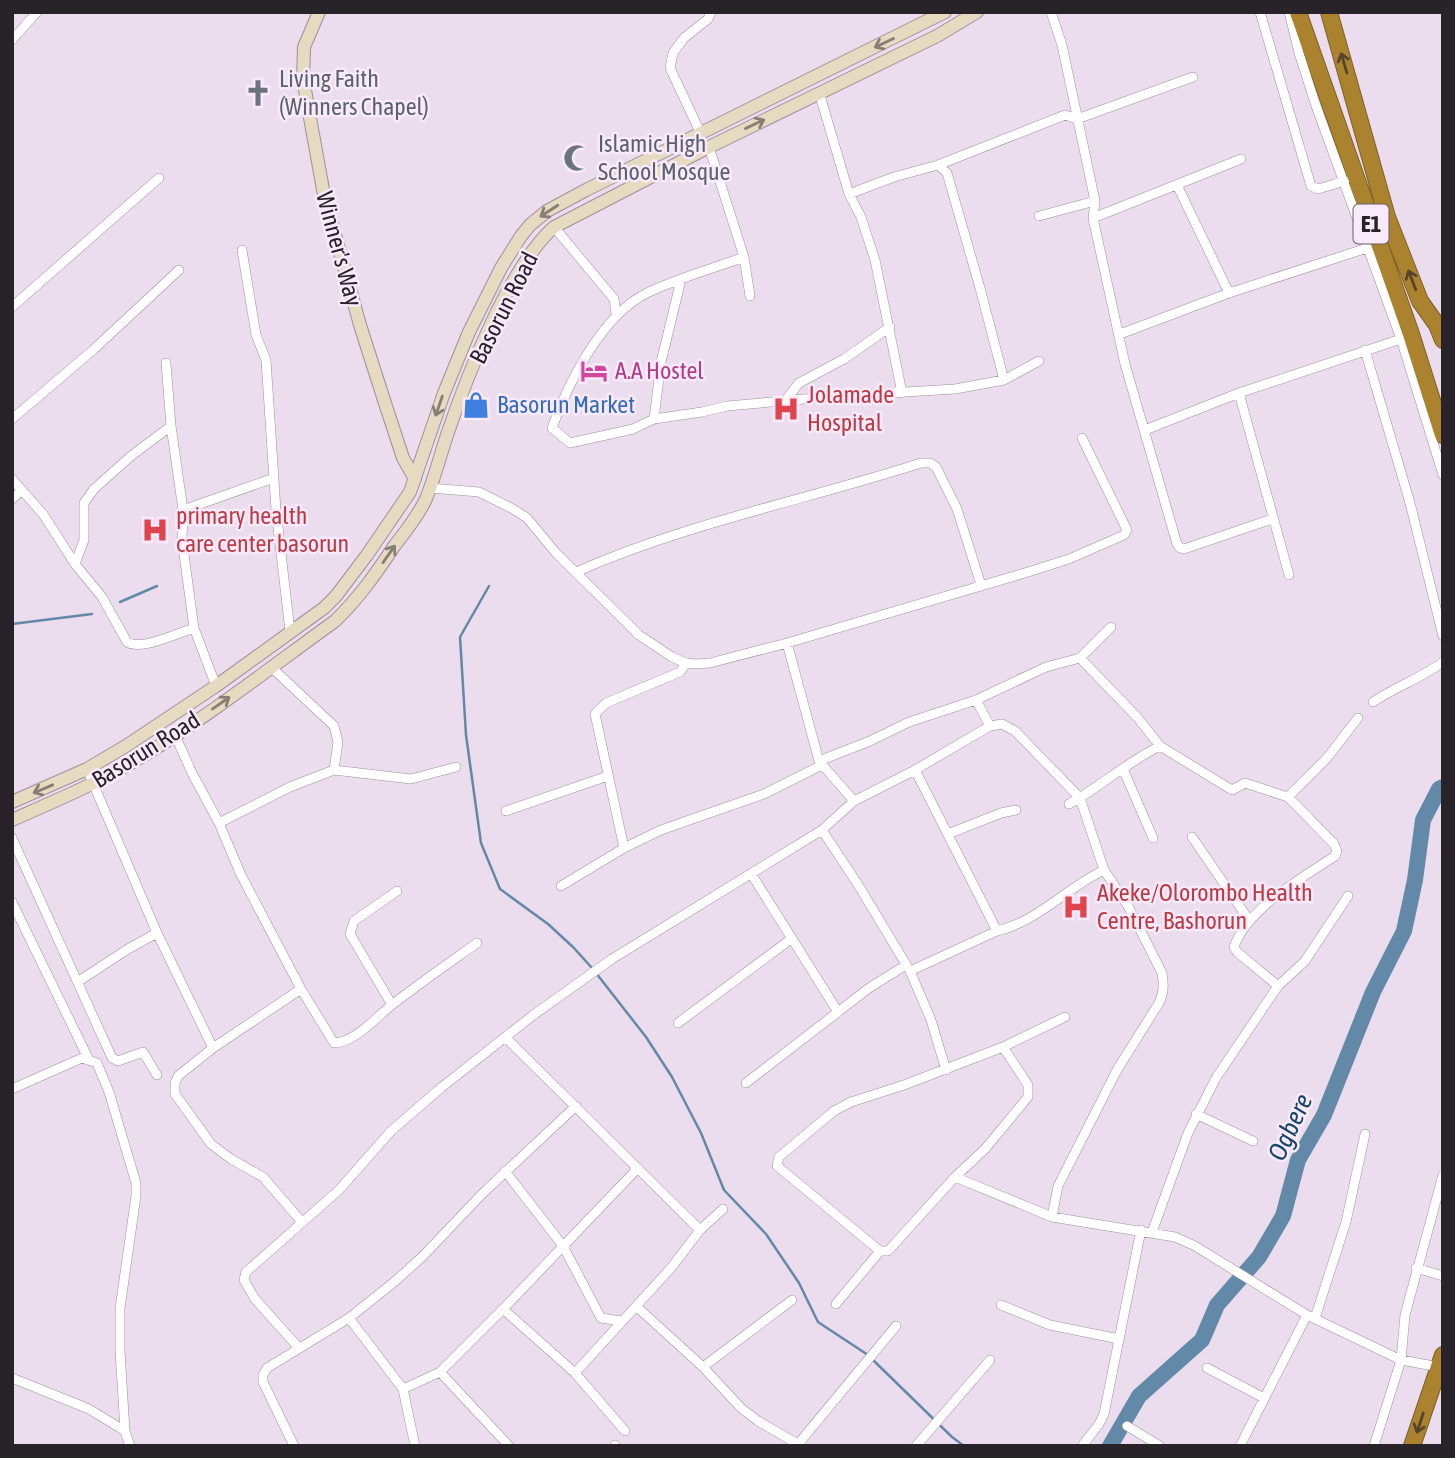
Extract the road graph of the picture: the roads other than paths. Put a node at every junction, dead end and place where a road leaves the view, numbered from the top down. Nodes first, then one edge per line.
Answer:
1 (37, 12) edge
2 (710, 12) edge
3 (945, 12) edge
4 (977, 12) edge
5 (1051, 12) edge
6 (1260, 12) edge
7 (1289, 12) edge
8 (1298, 12) edge
9 (1329, 12) edge
10 (317, 14) edge
11 (929, 17) edge
12 (12, 40) edge
13 (1193, 77) dead end
14 (819, 92) junction
15 (1077, 119) junction
16 (701, 134) junction
17 (709, 146) junction
18 (1241, 159) dead end
19 (939, 165) junction
20 (159, 178) dead end
21 (1345, 181) junction
22 (1177, 185) junction
23 (586, 190) junction
24 (849, 194) junction
25 (1095, 201) junction
26 (595, 204) junction
27 (1039, 216) dead end
28 (1093, 218) junction
29 (554, 227) junction
30 (1367, 248) junction
31 (242, 250) dead end
32 (744, 257) junction
33 (179, 270) dead end
34 (681, 280) junction
35 (1230, 293) junction
36 (750, 296) dead end
37 (12, 307) edge
38 (616, 314) junction
39 (890, 327) junction
40 (1441, 329) edge
41 (1120, 334) junction
42 (1406, 336) junction
43 (1366, 350) junction
44 (1039, 361) dead end
45 (166, 363) dead end
46 (1004, 380) junction
47 (1239, 393) junction
48 (902, 394) junction
49 (785, 401) junction
50 (12, 419) edge
51 (654, 419) junction
52 (172, 426) junction
53 (1145, 430) junction
54 (1443, 435) edge
55 (1082, 438) dead end
56 (1443, 475) edge
57 (274, 478) junction
58 (12, 479) edge
59 (415, 479) junction
60 (430, 488) junction
61 (22, 490) junction
62 (12, 499) edge
63 (183, 510) junction
64 (1272, 519) junction
65 (75, 564) junction
66 (576, 572) junction
67 (1289, 575) dead end
68 (981, 585) junction
69 (1111, 627) dead end
70 (194, 628) junction
71 (290, 631) junction
72 (1443, 636) edge
73 (787, 643) junction
74 (1080, 658) junction
75 (1443, 662) edge
76 (686, 663) junction
77 (271, 667) junction
78 (216, 686) junction
79 (976, 700) junction
80 (1373, 702) dead end
81 (1358, 718) dead end
82 (990, 726) junction
83 (175, 735) junction
84 (1160, 746) junction
85 (821, 763) junction
86 (456, 767) dead end
87 (1123, 768) junction
88 (87, 769) junction
89 (334, 770) junction
90 (915, 770) junction
91 (608, 776) junction
92 (93, 784) junction
93 (1288, 797) junction
94 (1080, 798) junction
95 (854, 801) junction
96 (12, 802) edge
97 (1069, 804) dead end
98 (1016, 810) dead end
99 (506, 811) dead end
100 (12, 820) edge
101 (219, 822) junction
102 (822, 830) junction
103 (948, 834) junction
104 (1192, 837) dead end
105 (12, 838) edge
106 (1153, 838) dead end
107 (624, 848) junction
108 (1104, 870) junction
109 (752, 874) junction
110 (561, 886) dead end
111 (397, 891) dead end
112 (1348, 896) dead end
113 (12, 902) edge
114 (1250, 920) junction
115 (997, 930) junction
116 (157, 933) junction
117 (791, 939) junction
118 (477, 943) dead end
119 (908, 968) junction
120 (79, 981) junction
121 (1278, 986) junction
122 (301, 989) junction
123 (392, 1005) junction
124 (838, 1012) junction
125 (1065, 1017) dead end
126 (678, 1023) dead end
127 (506, 1038) junction
128 (1003, 1047) junction
129 (213, 1048) junction
130 (88, 1058) junction
131 (946, 1070) junction
132 (158, 1075) dead end
133 (746, 1083) dead end
134 (12, 1089) edge
135 (576, 1106) junction
136 (1196, 1114) junction
137 (1365, 1134) dead end
138 (1253, 1141) dead end
139 (638, 1168) junction
140 (505, 1171) junction
141 (1443, 1175) edge
142 (955, 1177) junction
143 (723, 1209) dead end
144 (1052, 1217) junction
145 (301, 1221) junction
146 (700, 1230) junction
147 (1141, 1230) junction
148 (1152, 1232) junction
149 (563, 1246) junction
150 (880, 1251) junction
151 (1416, 1268) junction
152 (1443, 1276) edge
153 (792, 1300) dead end
154 (836, 1304) dead end
155 (1001, 1305) dead end
156 (636, 1306) junction
157 (503, 1308) junction
158 (1311, 1317) junction
159 (349, 1318) junction
160 (621, 1321) junction
161 (896, 1326) dead end
162 (1119, 1339) junction
163 (298, 1347) junction
164 (990, 1360) dead end
165 (1401, 1360) junction
166 (1441, 1361) edge
167 (703, 1367) junction
168 (1206, 1368) dead end
169 (440, 1372) junction
170 (575, 1373) junction
171 (12, 1378) edge
172 (403, 1389) junction
173 (1264, 1398) junction
174 (1127, 1426) dead end
175 (125, 1431) junction
176 (625, 1431) dead end
177 (799, 1445) edge
178 (130, 1446) edge
179 (294, 1446) edge
180 (415, 1446) edge
181 (509, 1446) edge
182 (916, 1446) edge
183 (1082, 1446) edge
184 (1160, 1446) edge
185 (1240, 1446) edge
186 (1374, 1446) edge
187 (1412, 1446) edge

1 - 12 street
2 - 16 street
3 - 11 main road, Basorun Road
4 - 14 main road, Basorun Road
5 - 15 street
6 - 21 street
7 - 21 street
8 - 42 highway, E1
40 -> 9 highway, E1
10 - 59 main road, Winner's Way
11 -> 16 main road, Basorun Road
13 - 15 street
17 -> 14 main road, Basorun Road
14 - 24 street
15 - 19 street
15 - 25 street
16 - 23 main road, Basorun Road
17 - 26 main road, Basorun Road
17 - 32 street
18 - 22 street
19 - 24 street
19 - 46 street
20 - 37 street
21 - 30 street
22 - 28 street
22 - 35 street
23 - 26 main road
23 -> 59 main road, Basorun Road
24 - 39 street
25 - 27 street
25 - 28 street
26 - 29 main road, Basorun Road
28 - 41 street
29 - 38 street
29 - 60 main road, Basorun Road
30 - 35 street
30 - 42 street
31 - 57 street
32 - 34 street
32 - 36 street
33 - 50 street
34 - 38 street
34 - 51 street
35 - 41 street
38 - 51 street
39 - 48 street
39 - 49 street
41 - 53 street
42 - 43 street
42 - 54 highway, E1
42 - 56 street
43 - 47 street
43 - 72 street
44 - 46 street
45 - 52 street
46 - 48 street
47 - 53 street
47 - 64 street
48 - 49 street
49 - 51 street
52 - 63 street
52 - 65 street
53 - 64 street
55 - 68 street
57 - 63 street
57 - 71 street
58 - 61 street
59 - 71 main road, Basorun Road
60 - 66 street
77 -> 60 main road, Basorun Road
61 - 62 street
61 - 65 street
63 - 70 street
64 - 67 street
65 - 70 street
66 - 68 street
66 - 76 street
68 - 73 street
69 - 74 street
70 - 78 street
71 - 78 main road, Basorun Road
73 - 76 street
73 - 85 street
74 - 79 street
74 - 84 street
75 - 80 street
76 - 91 street
83 -> 77 main road, Basorun Road
77 - 89 street
78 - 88 main road, Basorun Road
79 - 82 street
79 - 85 street
81 - 93 street
82 - 90 street
82 - 94 street
83 - 92 main road, Basorun Road
83 - 101 street
84 - 87 street
84 - 93 street
85 - 95 street
85 - 107 street
86 - 89 street
87 - 94 street
87 - 106 street
88 - 92 street
88 -> 96 main road, Basorun Road
89 - 101 street
90 - 95 street
90 - 103 street
91 - 99 street
91 - 107 street
92 - 100 main road, Basorun Road
92 - 116 street
93 - 114 street
94 - 97 street
94 - 108 street
95 - 102 street
98 - 103 street
101 - 122 street
102 - 109 street
102 - 119 street
103 - 115 street
104 - 114 street
105 - 120 street
107 - 110 street
108 - 115 street
108 - 144 street
109 - 117 street
109 - 127 street
111 - 123 street
112 - 121 street
113 - 130 street
114 - 121 street
115 - 119 street
116 - 120 street
116 - 129 street
117 - 124 street
117 - 126 street
118 - 123 street
119 - 124 street
119 - 131 street
120 - 132 street
121 - 136 street
122 - 123 street
122 - 129 street
124 - 133 street
125 - 128 street
127 - 135 street
127 - 145 street
128 - 131 street
128 - 142 street
129 - 145 street
130 - 134 street
130 - 175 street
131 - 150 street
135 - 139 street
135 - 140 street
136 - 138 street
136 - 148 street
137 - 158 street
139 - 146 street
139 - 149 street
140 - 149 street
140 - 159 street
141 - 151 street
142 - 144 street
142 - 150 street
143 - 146 street
144 - 147 street
145 - 163 street
146 - 156 street
147 - 148 street
147 - 162 street
148 - 158 street
149 - 157 street
149 - 160 street
150 - 154 street
151 - 152 street
151 - 165 street
153 - 167 street
155 - 162 street
156 - 160 street
156 - 167 street
157 - 169 street
157 - 170 street
158 - 165 street
158 - 173 street
159 - 163 street
159 - 172 street
160 - 170 street
161 - 177 street
162 - 183 street
163 - 179 street
164 - 182 street
165 - 166 street
165 - 186 street
166 -> 187 highway
167 - 177 street
168 - 173 street
169 - 172 street
169 - 181 street
170 - 176 street
171 - 175 street
172 - 180 street
173 - 185 street
174 - 184 street
175 - 178 street

